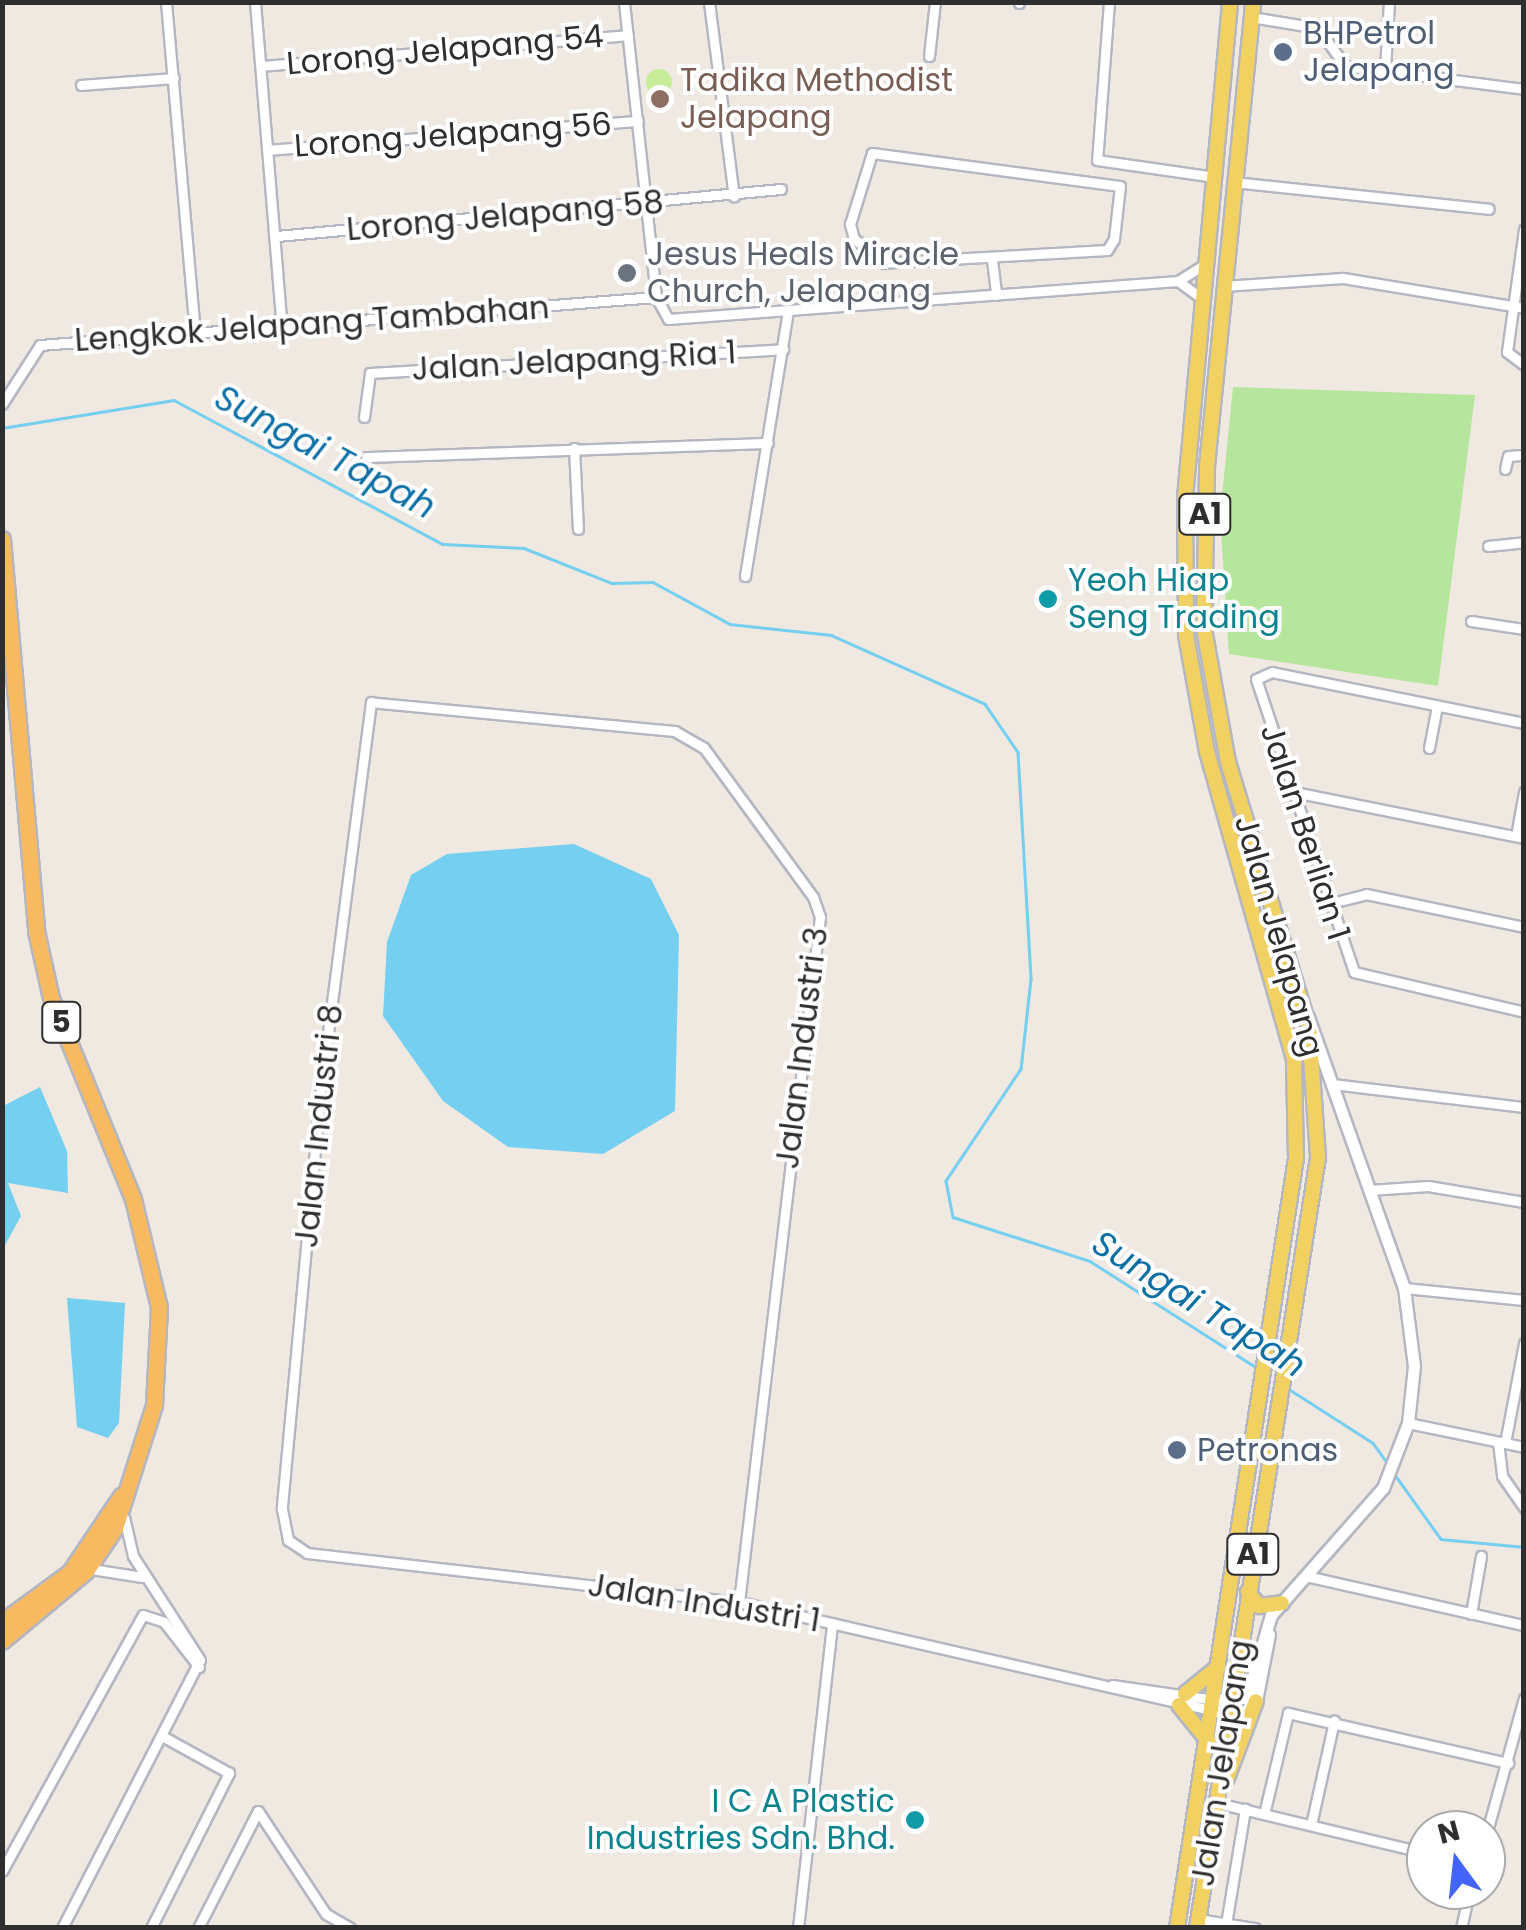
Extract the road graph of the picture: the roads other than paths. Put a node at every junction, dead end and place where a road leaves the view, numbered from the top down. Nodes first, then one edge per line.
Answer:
1 (166, 2) edge
2 (255, 2) edge
3 (624, 2) edge
4 (710, 2) edge
5 (935, 2) edge
6 (1110, 2) edge
7 (1230, 2) edge
8 (1390, 2) edge
9 (1252, 10) edge
10 (628, 34) junction
11 (928, 56) dead end
12 (261, 66) junction
13 (1384, 69) junction
14 (174, 78) junction
15 (81, 85) dead end
16 (1524, 89) edge
17 (638, 121) junction
18 (268, 150) junction
19 (1123, 164) junction
20 (1215, 177) junction
21 (1233, 182) junction
22 (1120, 186) junction
23 (781, 189) dead end
24 (734, 196) junction
25 (647, 204) junction
26 (1489, 209) dead end
27 (1524, 229) edge
28 (277, 236) junction
29 (992, 260) junction
30 (1204, 265) junction
31 (1178, 281) junction
32 (1223, 286) junction
33 (996, 295) junction
34 (656, 298) junction
35 (1201, 298) junction
36 (1510, 306) junction
37 (1524, 308) edge
38 (788, 312) junction
39 (282, 327) junction
40 (195, 334) junction
41 (783, 349) junction
42 (1522, 365) edge
43 (2, 404) edge
44 (364, 417) dead end
45 (768, 443) junction
46 (574, 448) junction
47 (1524, 455) edge
48 (366, 457) dead end
49 (1505, 469) dead end
50 (578, 529) dead end
51 (2, 539) edge
52 (1524, 542) edge
53 (1488, 546) dead end
54 (745, 576) dead end
55 (1471, 621) dead end
56 (1524, 630) edge
57 (371, 702) joint
58 (1438, 706) junction
59 (1524, 723) edge
60 (1430, 748) dead end
61 (1294, 792) junction
62 (1524, 792) edge
63 (1520, 837) edge
64 (1331, 903) junction
65 (1524, 927) edge
66 (1524, 1012) edge
67 (1305, 1013) junction
68 (1294, 1060) junction
69 (1333, 1084) junction
70 (1316, 1099) junction
71 (1524, 1107) edge
72 (1369, 1190) junction
73 (1524, 1202) edge
74 (1404, 1288) junction
75 (1524, 1300) edge
76 (1524, 1343) edge
77 (1408, 1423) junction
78 (1502, 1442) junction
79 (1524, 1447) edge
80 (127, 1488) junction
81 (124, 1507) junction
82 (1524, 1508) edge
83 (295, 1548) joint
84 (1481, 1556) dead end
85 (86, 1571) junction
86 (1306, 1576) junction
87 (149, 1581) junction
88 (1248, 1592) junction
89 (739, 1602) junction
90 (1282, 1603) junction
91 (1471, 1614) junction
92 (2, 1622) edge
93 (832, 1623) junction
94 (1524, 1625) edge
95 (2, 1641) edge
96 (1221, 1660) junction
97 (199, 1666) junction
98 (1524, 1698) edge
99 (1182, 1700) junction
100 (1256, 1701) junction
101 (1223, 1707) junction
102 (1334, 1720) junction
103 (162, 1736) junction
104 (1209, 1743) junction
105 (1508, 1763) junction
106 (1218, 1800) junction
107 (1245, 1809) junction
108 (1494, 1810) edge
109 (1264, 1814) junction
110 (1312, 1825) junction
111 (1406, 1848) edge
112 (2, 1870) edge
113 (1197, 1923) edge
114 (1226, 1924) junction
115 (62, 1928) edge
116 (152, 1928) edge
117 (198, 1928) edge
118 (350, 1928) edge
119 (798, 1928) edge
120 (1177, 1928) edge
121 (1255, 1928) edge

1 - 14 street
2 - 12 street
3 - 10 street
4 - 24 street
5 - 11 street
6 - 19 street
7 - 20 main road, Jalan Jelapang / A1
8 - 13 street
9 - 13 street
9 - 21 main road, Jalan Jelapang / A1
10 - 12 street, Lorong Jelapang 54
10 - 17 street
12 - 18 street
13 - 16 street
14 - 15 street
14 - 40 street
17 - 18 street, Lorong Jelapang 56
17 - 25 street
18 - 28 street
19 - 20 street
19 - 22 street
20 - 30 main road, Jalan Jelapang / A1
21 - 26 street
21 - 32 main road, Jalan Jelapang / A1
22 - 29 street
22 - 29 street
23 - 24 street, Lorong Jelapang 58
24 - 25 street, Lorong Jelapang 58
25 - 28 street, Lorong Jelapang 58
25 - 34 street
27 - 36 street
28 - 39 street
29 - 33 street
30 - 31 street
30 - 35 main road, Jalan Jelapang / A1
31 - 33 street
31 - 35 street
32 - 36 street
32 - 67 main road, Jalan Jelapang / A1
33 - 38 street
34 - 38 street
34 - 39 street, Lengkok Jelapang Tambahan
35 - 68 main road, Jalan Jelapang / A1
36 - 37 street
36 - 42 street
38 - 41 street
39 - 40 street, Lengkok Jelapang Tambahan
40 - 43 street, Lengkok Jelapang Tambahan
41 - 44 street, Jalan Jelapang Ria 1
41 - 45 street
45 - 46 street
45 - 54 street
46 - 48 street
46 - 50 street
47 - 49 street
51 - 80 highway, 5
52 - 53 street
55 - 56 street
57 - 83 street, Jalan Industri 8
57 - 89 street, Jalan Industri 3
58 - 59 street
58 - 60 street
58 - 61 street, Jalan Berlian 1
61 - 63 street
61 - 64 street, Jalan Berlian 1
62 - 63 street
64 - 65 street
64 - 66 street, Jalan Berlian 1
67 - 68 main road
67 - 69 street
67 - 70 main road, Jalan Jelapang / A1
68 - 70 main road
68 - 96 main road, Jalan Jelapang / A1
69 - 71 street
69 - 72 street
70 - 88 main road, Jalan Jelapang / A1
72 - 73 street
72 - 74 street
74 - 75 street
74 - 77 street
76 - 78 street
77 - 78 street
77 - 86 street
78 - 79 street
78 - 82 street
80 - 81 highway, 5
80 - 92 highway, 5
81 - 85 highway, 5
81 - 87 street
83 - 89 street, Jalan Industri 1
84 - 91 street
85 - 87 street
85 - 95 highway, 5
86 - 90 street
86 - 91 street
87 - 97 street
88 - 90 main road
88 - 101 main road, Jalan Jelapang / A1
89 - 93 street, Jalan Industri 1
90 - 100 street
90 - 101 street
91 - 94 street
93 - 99 street, Jalan Industri 1
93 - 119 street
96 - 99 main road
96 - 101 main road, Jalan Jelapang / A1
97 - 103 street
97 - 112 street
98 - 105 street
99 - 101 street, Jalan Industri 1
99 - 104 main road
100 - 101 street
100 - 106 main road
101 - 104 main road, Jalan Jelapang / A1
101 - 106 main road, Jalan Jelapang / A1
102 - 105 street
102 - 109 street
102 - 110 street
103 - 115 street
103 - 116 street
104 - 120 main road, Jalan Jelapang / A1
105 - 108 street
106 - 107 street
106 - 113 main road, Jalan Jelapang / A1
107 - 109 street
107 - 114 street
109 - 110 street
110 - 111 street
113 - 114 street
114 - 121 street
117 - 118 street

